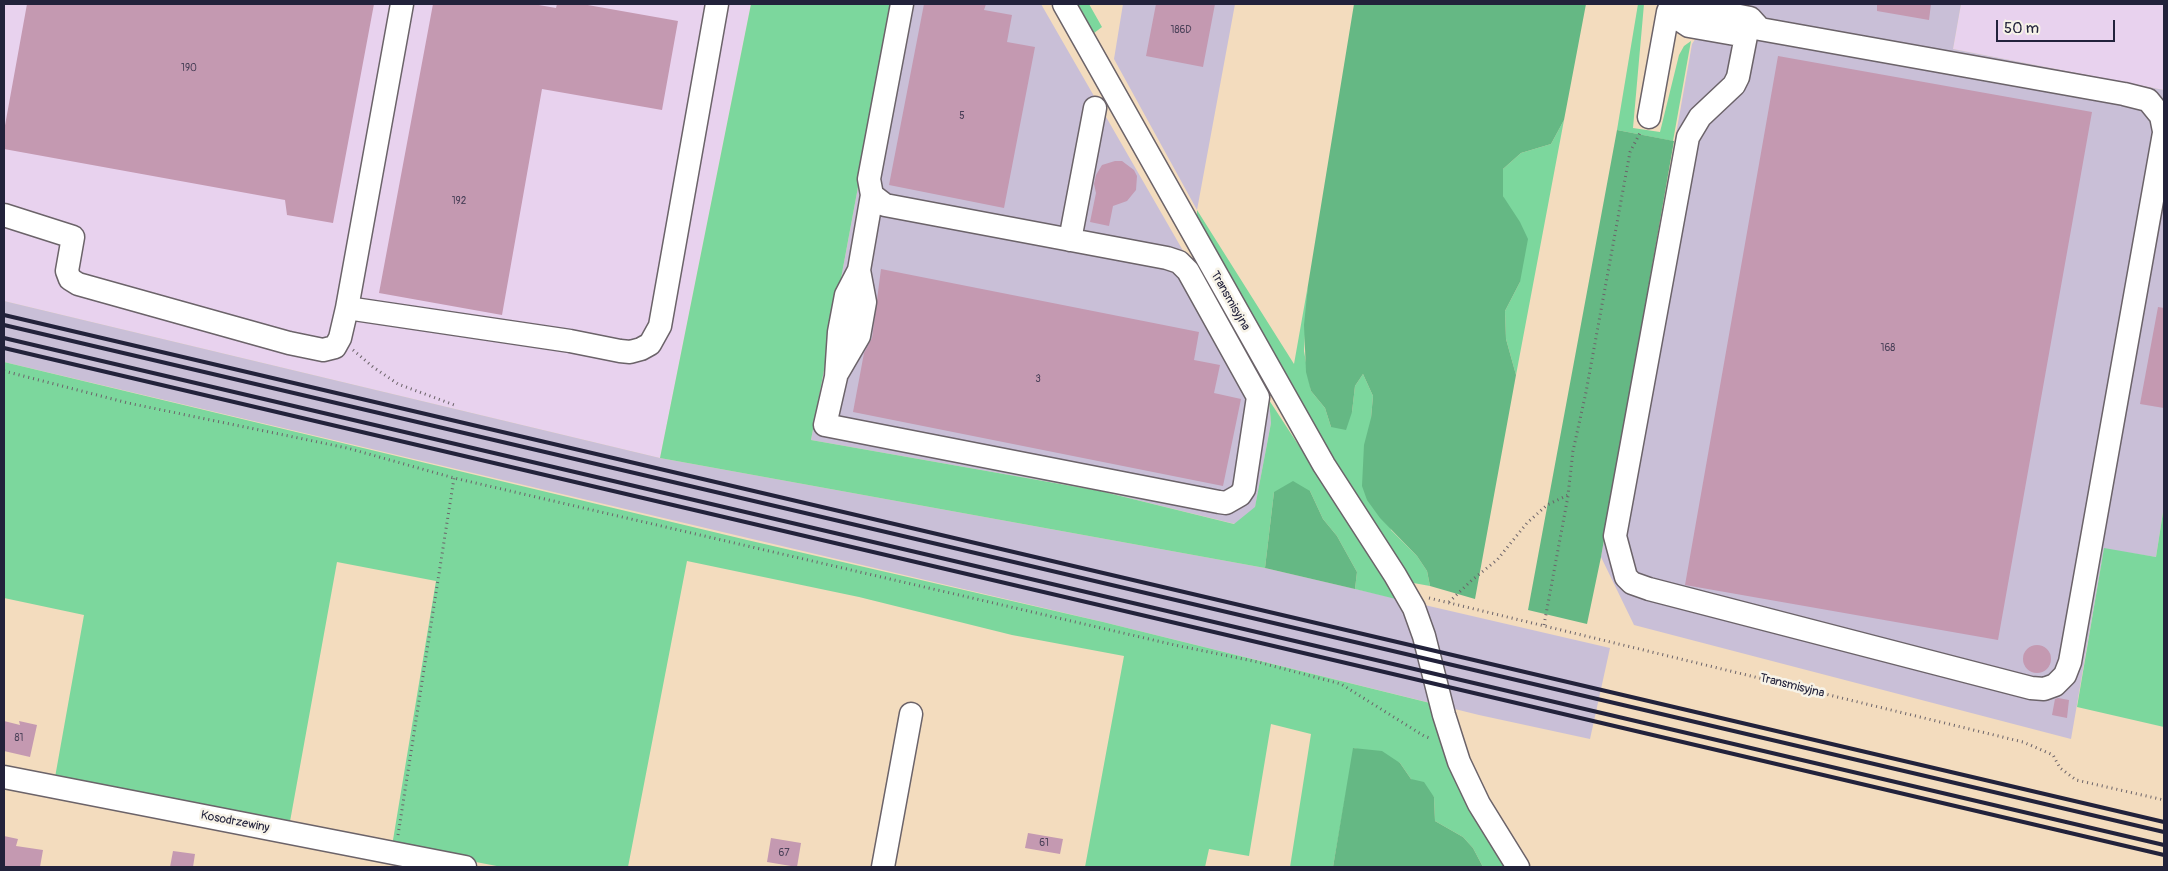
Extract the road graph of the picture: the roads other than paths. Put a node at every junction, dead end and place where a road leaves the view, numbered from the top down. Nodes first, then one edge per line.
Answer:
1 (402, 4) edge
2 (713, 4) edge
3 (902, 4) edge
4 (1064, 4) edge
5 (1669, 6) edge
6 (1753, 32) junction
7 (1095, 108) dead end
8 (1649, 117) road end
9 (2164, 132) edge
10 (872, 195) junction
11 (4, 215) edge
12 (1070, 240) junction
13 (347, 308) junction
14 (912, 714) dead end
15 (4, 777) edge
16 (462, 867) edge
17 (883, 867) edge
18 (1518, 867) edge

1 - 13 street
2 - 13 street
3 - 10 street
4 - 18 street, Transmisyjna
5 - 6 street
5 - 8 street
6 - 9 street
6 - 9 street
7 - 12 street
10 - 12 street
10 - 12 street
11 - 13 street
14 - 17 street
15 - 16 street, Kosodrzewiny

